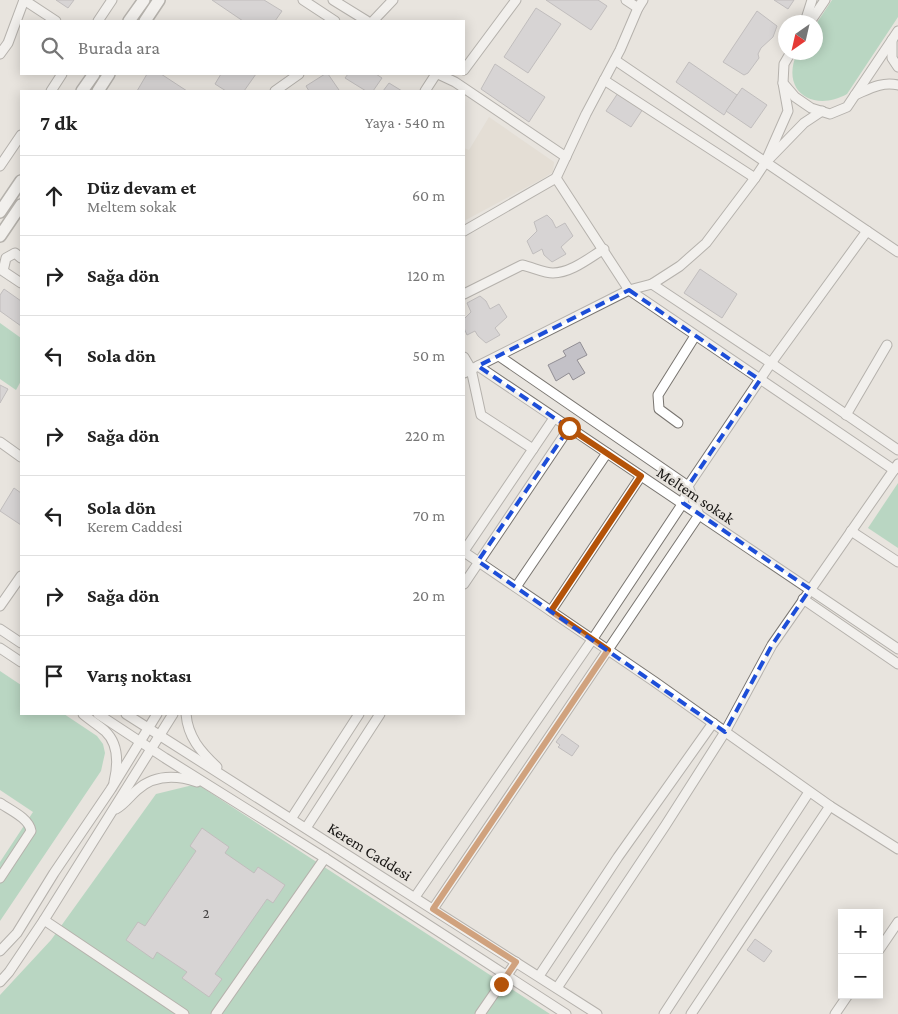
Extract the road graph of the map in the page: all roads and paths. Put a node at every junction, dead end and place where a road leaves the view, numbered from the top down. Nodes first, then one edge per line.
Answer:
1 (24, 0) edge
2 (144, 0) edge
3 (159, 0) edge
4 (303, 0) edge
5 (334, 0) edge
6 (393, 0) edge
7 (516, 0) edge
8 (626, 0) edge
9 (812, 0) edge
10 (825, 0) edge
11 (109, 1) edge
12 (641, 4) edge
13 (807, 15) edge
14 (815, 15) edge
15 (54, 20) edge
16 (99, 20) edge
17 (130, 20) edge
18 (145, 20) edge
19 (333, 20) edge
20 (365, 20) edge
21 (374, 20) edge
22 (898, 30) edge
23 (892, 40) junction
24 (0, 54) edge
25 (614, 60) junction
26 (786, 60) edge
27 (898, 67) edge
28 (465, 69) edge
29 (61, 75) edge
30 (93, 75) edge
31 (109, 75) edge
32 (298, 75) edge
33 (436, 75) edge
34 (439, 75) edge
35 (460, 75) edge
36 (604, 80) junction
37 (455, 82) junction
38 (784, 83) junction
39 (898, 86) edge
40 (51, 90) edge
41 (83, 90) edge
42 (99, 90) edge
43 (276, 90) edge
44 (426, 90) edge
45 (854, 95) junction
46 (822, 111) junction
47 (20, 136) edge
48 (566, 157) junction
49 (766, 163) junction
50 (0, 166) edge
51 (556, 178) junction
52 (755, 178) junction
53 (20, 182) edge
54 (20, 206) edge
55 (0, 212) edge
56 (465, 230) edge
57 (867, 231) junction
58 (0, 236) edge
59 (604, 250) junction
60 (898, 252) edge
61 (3, 257) edge
62 (20, 257) edge
63 (20, 282) edge
64 (652, 284) junction
65 (629, 290) junction
66 (465, 294) edge
67 (695, 336) junction
68 (887, 345) dead end
69 (499, 356) junction
70 (465, 358) edge
71 (771, 363) junction
72 (471, 370) edge
73 (760, 380) junction
74 (846, 415) junction
75 (554, 418) junction
76 (678, 423) dead end
77 (569, 428) junction
78 (0, 442) edge
79 (532, 449) junction
80 (898, 450) edge
81 (607, 453) junction
82 (20, 456) edge
83 (896, 467) edge
84 (641, 476) junction
85 (688, 486) junction
86 (683, 503) junction
87 (699, 515) junction
88 (851, 531) junction
89 (465, 550) edge
90 (465, 552) edge
91 (478, 561) junction
92 (898, 562) edge
93 (20, 577) edge
94 (465, 582) edge
95 (516, 587) junction
96 (810, 589) junction
97 (803, 599) junction
98 (0, 606) edge
99 (551, 611) junction
100 (0, 628) edge
101 (592, 640) junction
102 (20, 642) edge
103 (0, 648) edge
104 (898, 649) edge
105 (608, 650) junction
106 (20, 661) edge
107 (898, 664) edge
108 (84, 715) edge
109 (100, 715) edge
110 (128, 715) edge
111 (156, 715) edge
112 (172, 715) edge
113 (186, 715) edge
114 (358, 715) edge
115 (379, 715) edge
116 (713, 723) junction
117 (149, 728) junction
118 (725, 732) junction
119 (160, 735) junction
120 (140, 742) junction
121 (151, 749) junction
122 (229, 779) junction
123 (214, 788) junction
124 (111, 789) junction
125 (809, 792) junction
126 (0, 803) edge
127 (830, 806) junction
128 (112, 811) junction
129 (292, 819) junction
130 (306, 828) junction
131 (898, 849) edge
132 (325, 858) junction
133 (0, 878) edge
134 (415, 897) junction
135 (433, 909) junction
136 (44, 920) junction
137 (898, 922) edge
138 (883, 944) edge
139 (0, 951) edge
140 (516, 962) junction
141 (506, 975) junction
142 (539, 976) junction
143 (0, 982) edge
144 (557, 988) junction
145 (845, 999) edge
146 (184, 1014) edge
147 (216, 1014) edge
148 (480, 1014) edge
149 (566, 1014) edge
150 (597, 1014) edge
151 (664, 1014) edge
152 (691, 1014) edge
153 (835, 1014) edge

1 - 15 street
1 - 24 street
2 - 17 main road
3 - 18 main road
4 - 19 street
5 - 20 street
6 - 21 street
7 - 28 street
8 - 12 street
9 - 13 street
10 - 14 street
11 - 16 street
12 - 25 street
22 - 23 street
23 - 27 street
23 - 45 street
25 - 36 street
25 - 49 street
26 - 38 street
29 - 40 street
30 - 41 main road
31 - 42 main road
32 - 43 street
33 - 44 street
34 - 37 street
35 - 37 street
36 - 48 street
36 - 52 street
37 - 48 street
38 - 46 street
38 - 49 street
39 - 45 street
45 - 46 street
46 - 49 street
47 - 50 street
48 - 51 street
49 - 52 street
49 - 57 street
51 - 56 street
51 - 59 street
52 - 64 street
53 - 55 main road
54 - 58 main road
57 - 60 street
57 - 71 street
59 - 65 street
59 - 66 street
61 - 62 street
61 - 63 street
64 - 65 street
64 - 71 street
65 - 67 street
65 - 69 street
67 - 73 street
67 - 76 street
68 - 74 street
69 - 72 street
69 - 85 street, Meltem sokak
70 - 72 street
71 - 73 street
71 - 74 street
72 - 75 street, Meltem sokak
72 - 79 street
73 - 83 street
73 - 85 street
74 - 80 street
75 - 77 street, Meltem sokak
75 - 79 street
77 - 81 street, Meltem sokak
77 - 91 street
78 - 82 street
79 - 89 street
81 - 84 street, Meltem sokak
81 - 95 street
83 - 88 street
84 - 86 street, Meltem sokak
84 - 99 street
85 - 86 street
85 - 87 street
86 - 87 street, Meltem sokak
86 - 101 street
87 - 96 street, Meltem sokak
87 - 105 street
88 - 92 street
88 - 96 street
90 - 91 street
91 - 94 street
91 - 95 street
93 - 98 street
95 - 99 street
96 - 97 street
96 - 104 street, Meltem sokak
97 - 107 street
97 - 118 street
99 - 101 street
100 - 102 street
101 - 105 street
101 - 134 street
103 - 106 street
105 - 116 street
105 - 135 street
108 - 124 street
109 - 120 street, Kerem Caddesi
110 - 117 street, Kerem Caddesi
111 - 117 street
112 - 119 street
113 - 122 street
114 - 129 street
115 - 130 street
116 - 118 street
116 - 142 street
117 - 119 street, Kerem Caddesi
117 - 120 street
118 - 125 street
118 - 144 street
119 - 121 street
119 - 122 street, Kerem Caddesi
120 - 121 street, Kerem Caddesi
120 - 124 street
121 - 123 street, Kerem Caddesi
121 - 128 street
122 - 129 street, Kerem Caddesi
123 - 128 street
123 - 132 street, Kerem Caddesi
124 - 139 street
125 - 127 street
125 - 151 street
126 - 133 street
127 - 131 street
127 - 152 street
128 - 136 street
129 - 130 street, Kerem Caddesi
130 - 134 street, Kerem Caddesi
132 - 141 street, Kerem Caddesi
132 - 147 street
134 - 135 street, Kerem Caddesi
135 - 140 street, Kerem Caddesi
136 - 143 street
136 - 146 street
137 - 138 street
140 - 141 street
140 - 142 street, Kerem Caddesi
141 - 148 street
141 - 149 street, Kerem Caddesi
142 - 144 street, Kerem Caddesi
144 - 150 street, Kerem Caddesi
145 - 153 street

